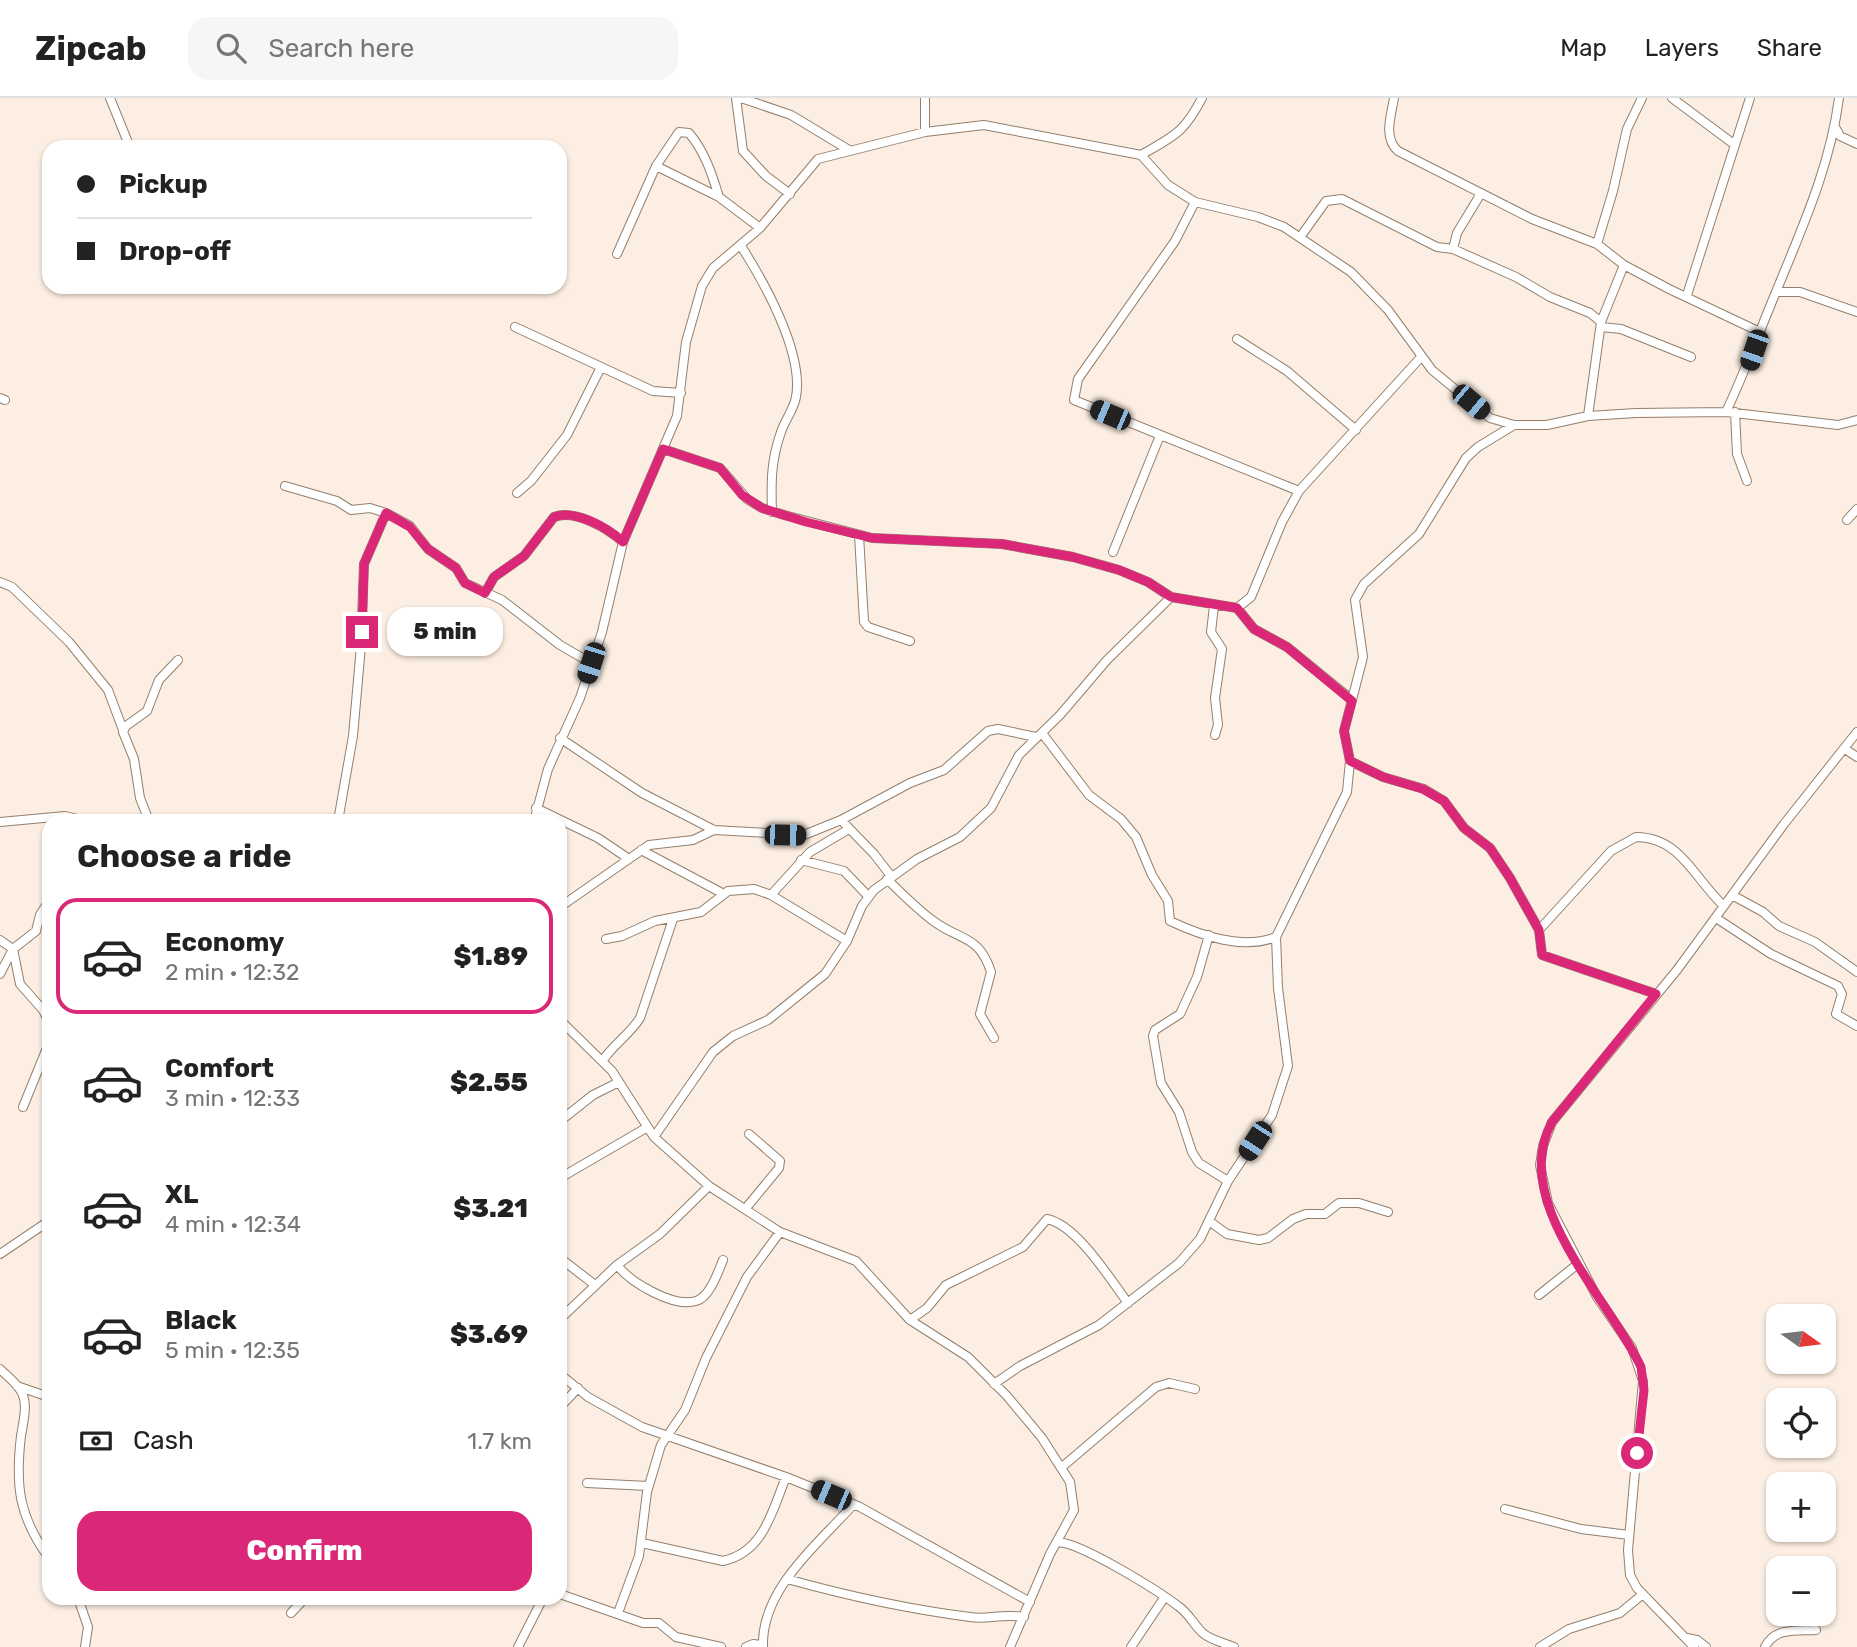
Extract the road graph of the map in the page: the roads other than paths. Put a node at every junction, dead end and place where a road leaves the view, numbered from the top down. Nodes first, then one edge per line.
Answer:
1 (110, 98) edge
2 (738, 98) edge
3 (925, 98) edge
4 (1202, 98) edge
5 (1394, 98) edge
6 (1642, 98) edge
7 (1672, 98) edge
8 (1750, 98) edge
9 (1837, 99) edge
10 (1835, 127) junction
11 (925, 132) junction
12 (127, 140) dead end
13 (1857, 144) edge
14 (1735, 145) junction
15 (849, 150) junction
16 (1141, 155) junction
17 (656, 166) junction
18 (790, 194) junction
19 (1480, 195) junction
20 (719, 197) junction
21 (1195, 202) junction
22 (760, 228) junction
23 (1301, 236) junction
24 (1597, 244) junction
25 (741, 246) junction
26 (1453, 249) junction
27 (617, 254) dead end
28 (1624, 265) junction
29 (1776, 292) junction
30 (1687, 295) junction
31 (1857, 312) edge
32 (1601, 324) junction
33 (515, 327) dead end
34 (1760, 332) junction
35 (1237, 339) dead end
36 (1421, 357) junction
37 (1691, 357) dead end
38 (601, 367) junction
39 (681, 393) junction
40 (1731, 412) junction
41 (1588, 416) junction
42 (1857, 419) edge
43 (1514, 425) junction
44 (1356, 430) junction
45 (1162, 437) junction
46 (663, 449) junction
47 (1747, 481) dead end
48 (285, 486) dead end
49 (1299, 491) junction
50 (517, 493) dead end
51 (1857, 509) edge
52 (772, 512) junction
53 (386, 513) junction
54 (1847, 520) dead end
55 (859, 535) junction
56 (623, 542) junction
57 (1113, 552) dead end
58 (0, 582) edge
59 (485, 593) junction
60 (1171, 597) junction
61 (1214, 606) junction
62 (1237, 608) junction
63 (910, 641) dead end
64 (178, 660) dead end
65 (591, 663) junction
66 (1352, 701) junction
67 (123, 730) junction
68 (1857, 732) edge
69 (1039, 735) junction
70 (1215, 735) dead end
71 (560, 738) junction
72 (1845, 749) junction
73 (1857, 757) edge
74 (1350, 761) junction
75 (536, 808) junction
76 (146, 814) edge
77 (339, 814) edge
78 (535, 814) edge
79 (548, 814) edge
80 (42, 818) edge
81 (841, 820) junction
82 (0, 822) edge
83 (567, 823) edge
84 (849, 829) junction
85 (714, 830) junction
86 (641, 850) junction
87 (629, 859) junction
88 (801, 860) junction
89 (889, 878) junction
90 (722, 893) junction
91 (771, 895) junction
92 (1732, 895) junction
93 (868, 896) junction
94 (567, 901) edge
95 (1724, 906) junction
96 (42, 910) edge
97 (1716, 918) junction
98 (673, 919) junction
99 (1539, 930) junction
100 (1209, 935) junction
101 (1276, 937) junction
102 (606, 939) dead end
103 (0, 940) edge
104 (847, 941) junction
105 (13, 950) junction
106 (1857, 972) edge
107 (0, 974) edge
108 (1656, 994) junction
109 (42, 1009) edge
110 (1857, 1026) edge
111 (567, 1027) edge
112 (994, 1038) dead end
113 (603, 1060) junction
114 (42, 1065) edge
115 (619, 1082) junction
116 (23, 1107) dead end
117 (567, 1115) edge
118 (646, 1128) junction
119 (749, 1134) dead end
120 (654, 1137) junction
121 (567, 1174) edge
122 (1228, 1181) junction
123 (709, 1186) junction
124 (746, 1208) junction
125 (1388, 1212) dead end
126 (1209, 1221) junction
127 (42, 1226) edge
128 (779, 1232) junction
129 (0, 1254) edge
130 (723, 1260) dead end
131 (567, 1264) edge
132 (1579, 1264) junction
133 (617, 1265) junction
134 (594, 1285) junction
135 (1539, 1295) dead end
136 (1128, 1303) junction
137 (567, 1312) edge
138 (910, 1320) junction
139 (0, 1369) edge
140 (567, 1379) edge
141 (994, 1384) junction
142 (17, 1386) junction
143 (578, 1388) junction
144 (1195, 1389) dead end
145 (42, 1395) edge
146 (567, 1400) edge
147 (665, 1437) junction
148 (1062, 1467) junction
149 (786, 1477) junction
150 (587, 1483) dead end
151 (648, 1486) junction
152 (853, 1504) junction
153 (1505, 1509) dead end
154 (1629, 1535) junction
155 (1057, 1542) junction
156 (642, 1543) junction
157 (42, 1547) edge
158 (788, 1579) junction
159 (1643, 1594) junction
160 (567, 1596) edge
161 (1164, 1598) junction
162 (1030, 1602) junction
163 (80, 1605) edge
164 (298, 1605) edge
165 (539, 1605) edge
166 (291, 1613) dead end
167 (618, 1613) junction
168 (1024, 1617) junction
169 (1816, 1630) dead end
170 (1686, 1638) junction
171 (762, 1646) edge
172 (86, 1647) edge
173 (518, 1647) edge
174 (721, 1647) edge
175 (746, 1647) edge
176 (1010, 1647) edge
177 (1131, 1647) edge
178 (1234, 1647) edge
179 (1540, 1647) edge
180 (1694, 1647) edge
181 (1706, 1647) edge
182 (1765, 1647) edge

1 - 12 street
2 - 15 street
2 - 18 street
3 - 11 street
4 - 16 street
5 - 19 street
6 - 24 street
7 - 14 street
8 - 14 street
9 - 10 street
10 - 13 street
10 - 29 street
11 - 15 street
11 - 16 street
14 - 30 street
15 - 18 street
16 - 21 street
17 - 20 street
17 - 20 street
17 - 27 street
18 - 22 street
19 - 24 street
19 - 26 street
20 - 22 street
21 - 23 street
21 - 45 street
22 - 25 street
23 - 26 street
23 - 36 street
24 - 28 street
25 - 39 street
25 - 52 street
26 - 32 street
28 - 30 street
28 - 32 street
29 - 31 street
29 - 34 street
30 - 34 street
32 - 37 street
32 - 41 street
33 - 38 street
34 - 40 street
35 - 44 street
36 - 43 street
36 - 44 street
38 - 39 street
38 - 50 street
39 - 46 street
40 - 41 street
40 - 42 street
40 - 47 street
41 - 43 street
43 - 66 street
44 - 49 street
45 - 49 street
45 - 57 street
46 - 52 street
46 - 56 street
48 - 53 street
49 - 62 street
51 - 54 street
52 - 55 street
53 - 59 street
53 - 77 street
55 - 60 street
55 - 63 street
56 - 59 street
56 - 65 street
58 - 67 street
59 - 65 street
60 - 61 street
60 - 69 street
61 - 62 street
61 - 70 street
62 - 66 street
64 - 67 street
65 - 71 street
66 - 74 street
67 - 76 street
68 - 72 street
69 - 81 street
69 - 89 street
69 - 100 street
71 - 75 street
71 - 85 street
72 - 73 street
72 - 92 street
74 - 99 street
74 - 101 street
75 - 78 street
75 - 79 street
80 - 82 street
81 - 84 street
81 - 85 street
83 - 87 street
84 - 88 street
84 - 89 street
85 - 86 street
86 - 87 street
86 - 90 street
87 - 94 street
88 - 91 street
88 - 93 street
89 - 93 street
89 - 112 street
90 - 91 street
90 - 98 street
91 - 104 street
92 - 95 street
92 - 106 street
93 - 104 street
95 - 97 street
95 - 99 street
96 - 105 street
97 - 108 street
97 - 110 street
98 - 102 street
98 - 113 street
99 - 108 street
100 - 101 street
100 - 122 street
101 - 122 street
103 - 105 street
104 - 120 street
105 - 107 street
105 - 109 street
108 - 132 street
111 - 113 street
113 - 115 street
114 - 116 street
115 - 117 street
115 - 118 street
118 - 120 street
118 - 121 street
119 - 124 street
120 - 123 street
122 - 126 street
123 - 124 street
123 - 133 street
124 - 128 street
125 - 126 street
126 - 136 street
127 - 129 street
128 - 138 street
128 - 147 street
130 - 133 street
131 - 134 street
132 - 135 street
132 - 154 street
133 - 134 street
134 - 137 street
136 - 138 street
136 - 141 street
138 - 141 street
139 - 142 street
140 - 143 street
141 - 148 street
142 - 145 street
142 - 157 street
143 - 146 street
143 - 147 street
144 - 148 street
147 - 149 street
147 - 151 street
148 - 155 street
149 - 152 street
149 - 156 street
150 - 151 street
151 - 156 street
152 - 158 street
152 - 162 street
153 - 154 street
154 - 159 street
155 - 161 street
155 - 162 street
156 - 167 street
158 - 168 street
158 - 171 street
159 - 170 street
159 - 179 street
160 - 167 street
161 - 177 street
161 - 178 street
162 - 168 street
163 - 172 street
164 - 166 street
165 - 173 street
167 - 174 street
168 - 176 street
169 - 182 street
170 - 180 street
170 - 181 street
171 - 175 street

